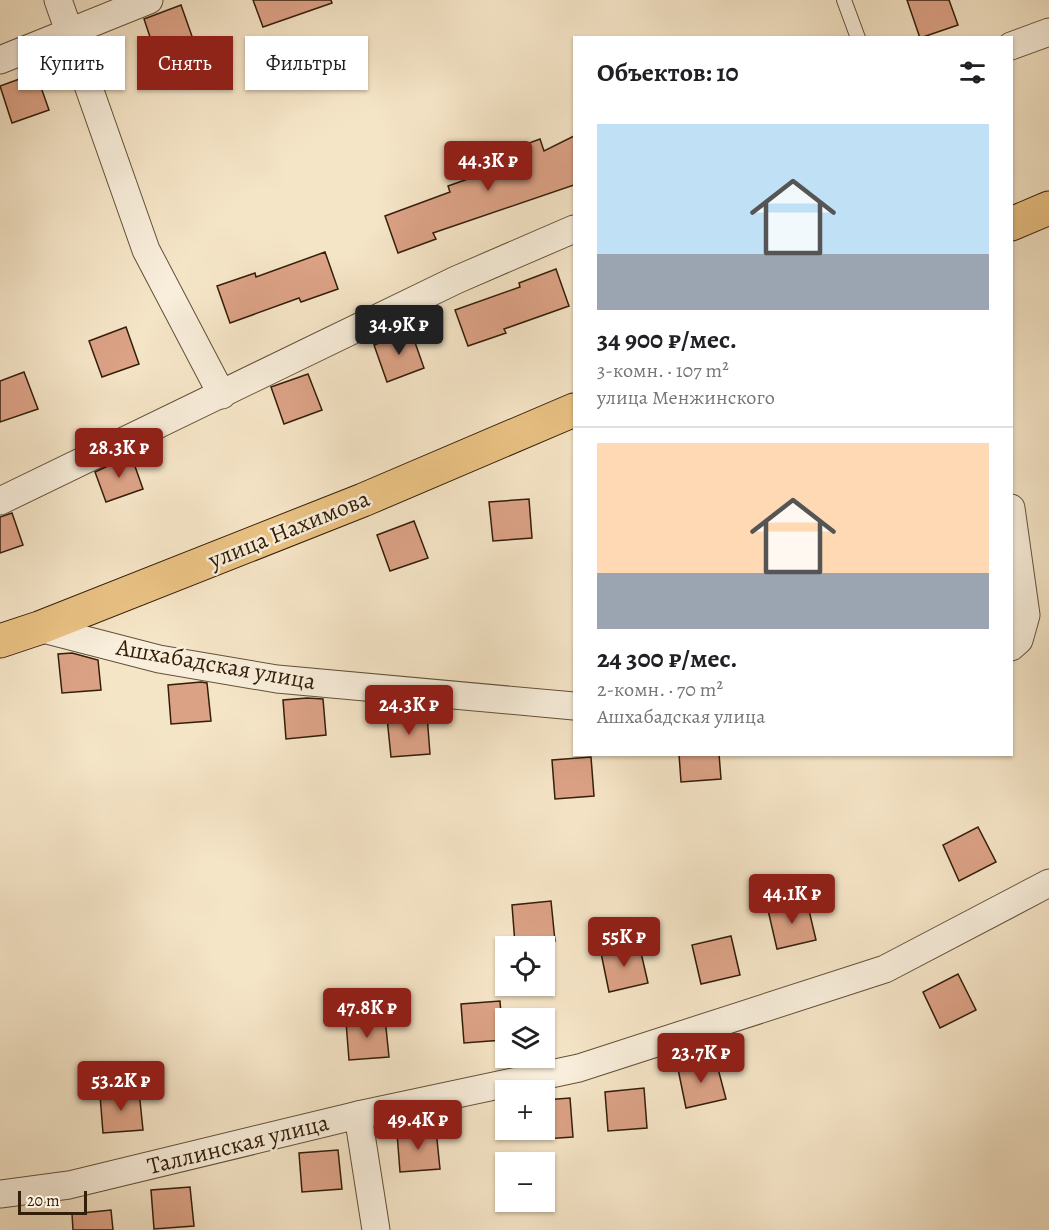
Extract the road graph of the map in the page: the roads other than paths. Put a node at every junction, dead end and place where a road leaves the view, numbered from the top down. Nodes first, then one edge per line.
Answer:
1 (58, 0) edge
2 (149, 0) edge
3 (844, 0) edge
4 (1049, 32) edge
5 (70, 33) junction
6 (857, 36) edge
7 (1013, 45) edge
8 (0, 60) edge
9 (1049, 208) edge
10 (1013, 223) edge
11 (573, 229) edge
12 (222, 395) junction
13 (573, 410) edge
14 (0, 501) edge
15 (1013, 522) edge
16 (39, 628) junction
17 (0, 641) edge
18 (1013, 645) edge
19 (573, 706) edge
20 (1049, 883) edge
21 (358, 1115) junction
22 (0, 1194) edge
23 (376, 1230) edge

1 - 5 street
2 - 5 street
3 - 6 lane
4 - 7 street
5 - 8 street
5 - 12 street
9 - 10 main road
11 - 12 street
12 - 14 street
13 - 16 main road, улица Нахимова
15 - 18 street
16 - 17 main road, улица Нахимова
16 - 19 street, Ашхабадская улица
20 - 21 street, Таллинская улица
21 - 22 street, Таллинская улица
21 - 23 street

